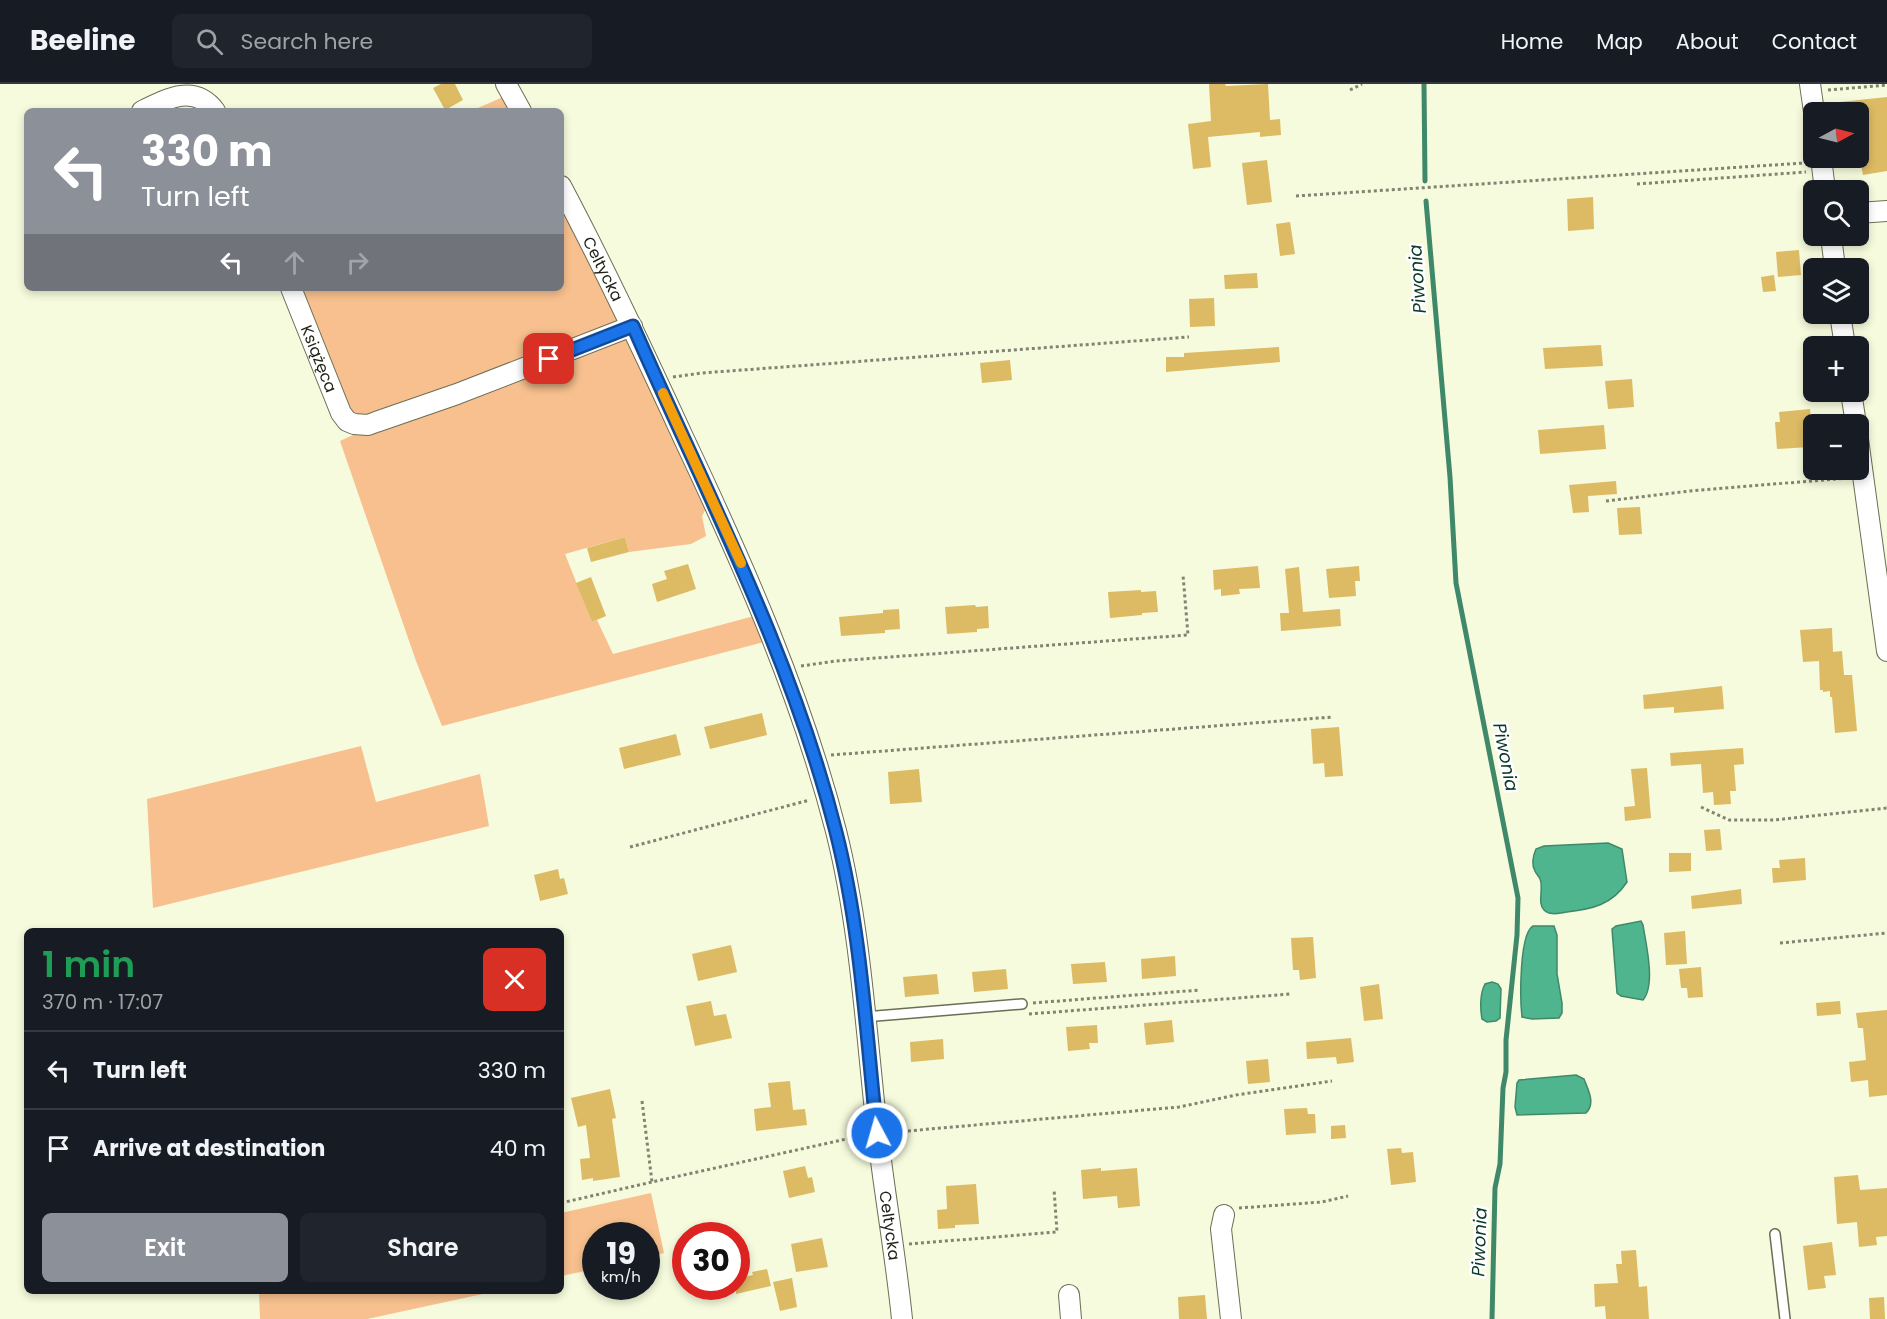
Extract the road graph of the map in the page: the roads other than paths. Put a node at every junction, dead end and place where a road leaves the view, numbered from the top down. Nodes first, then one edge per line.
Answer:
1 (506, 84) edge
2 (148, 108) edge
3 (213, 108) edge
4 (519, 108) edge
5 (564, 192) edge
6 (1887, 211) edge
7 (1869, 212) edge
8 (292, 291) edge
9 (633, 326) junction
10 (1864, 480) edge
11 (1887, 651) edge
12 (1022, 1004) road end
13 (864, 1017) junction
14 (1224, 1215) road end
15 (1775, 1234) dead end
16 (1069, 1295) dead end
17 (902, 1319) edge
18 (1071, 1319) edge
19 (1231, 1319) edge
20 (1785, 1319) edge

1 - 4 street
2 - 3 street
5 - 9 street, Celtycka
6 - 7 street
8 - 9 street, Książęca
9 - 13 street, Celtycka
10 - 11 street
12 - 13 lane
13 - 17 street, Celtycka
14 - 19 street
15 - 20 lane
16 - 18 street

